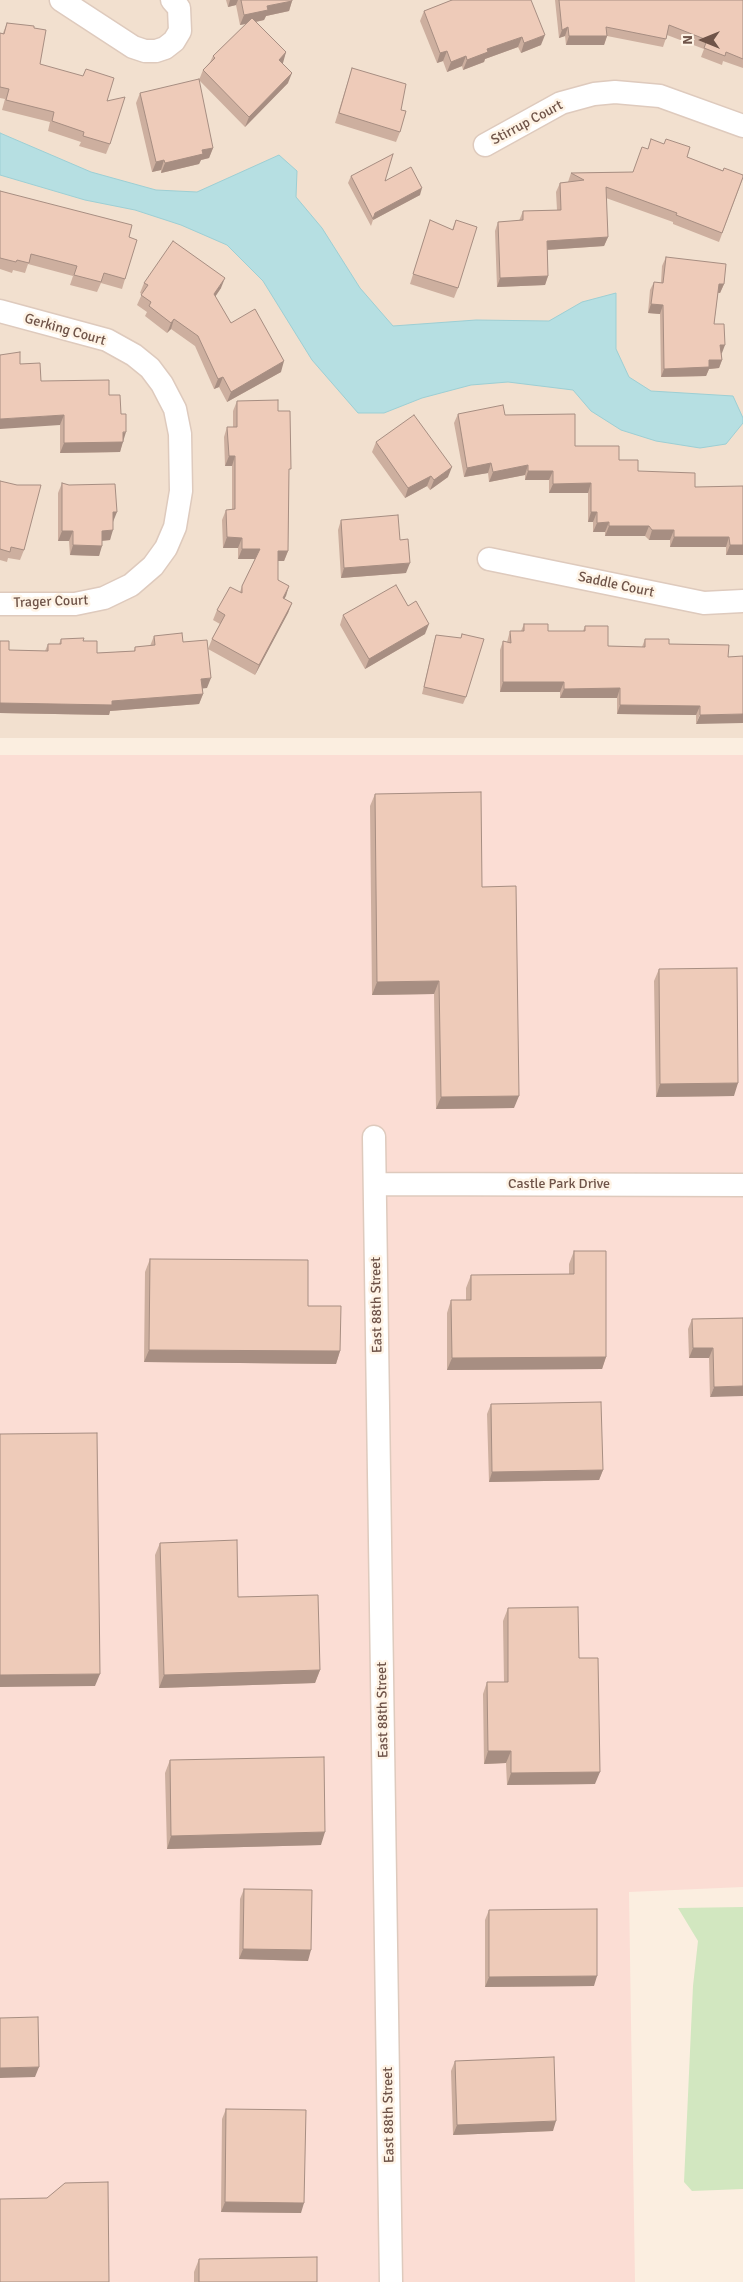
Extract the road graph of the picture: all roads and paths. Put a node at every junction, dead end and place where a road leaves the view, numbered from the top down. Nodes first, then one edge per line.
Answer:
1 (61, 0) edge
2 (172, 0) edge
3 (743, 126) edge
4 (486, 145) dead end
5 (0, 311) edge
6 (177, 513) joint
7 (490, 559) dead end
8 (743, 601) edge
9 (0, 604) edge
10 (374, 1137) dead end
11 (375, 1184) junction
12 (743, 1185) edge
13 (391, 2282) edge

1 - 2 street
3 - 4 street, Stirrup Court
5 - 6 street, Gerking Court
6 - 9 street, Trager Court
7 - 8 street, Saddle Court
10 - 11 street, East 88th Street
11 - 12 street, Castle Park Drive
11 - 13 street, East 88th Street

